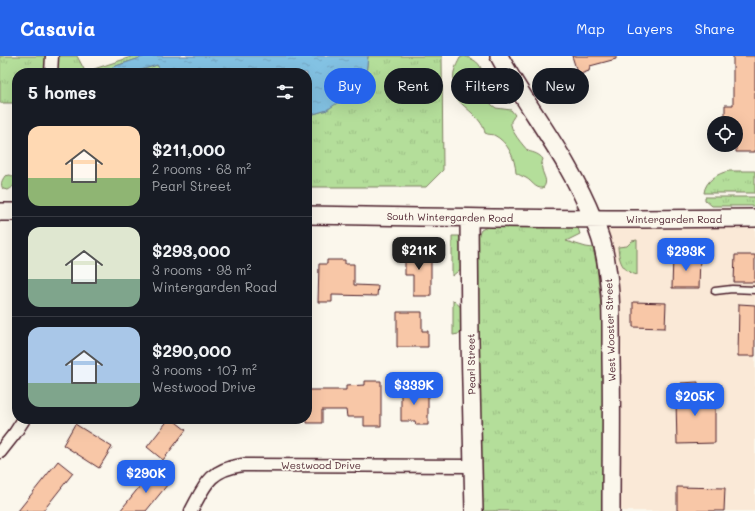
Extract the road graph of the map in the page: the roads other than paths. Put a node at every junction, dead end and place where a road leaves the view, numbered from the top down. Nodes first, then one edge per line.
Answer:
1 (52, 56) edge
2 (499, 56) edge
3 (51, 68) edge
4 (0, 212) edge
5 (12, 212) edge
6 (312, 215) edge
7 (469, 218) junction
8 (593, 218) junction
9 (755, 218) edge
10 (755, 290) edge
11 (715, 291) dead end
12 (21, 424) edge
13 (0, 452) edge
14 (473, 466) junction
15 (191, 511) edge
16 (474, 511) edge
17 (611, 511) edge

1 - 3 street
2 - 8 street, West Wooster Street
4 - 5 street
6 - 7 street, South Wintergarden Road
7 - 8 street, South Wintergarden Road
7 - 14 street, Pearl Street
8 - 9 street, Wintergarden Road
8 - 17 street, West Wooster Street
10 - 11 lane
12 - 13 street
14 - 15 street, Westwood Drive
14 - 16 street, Pearl Street

